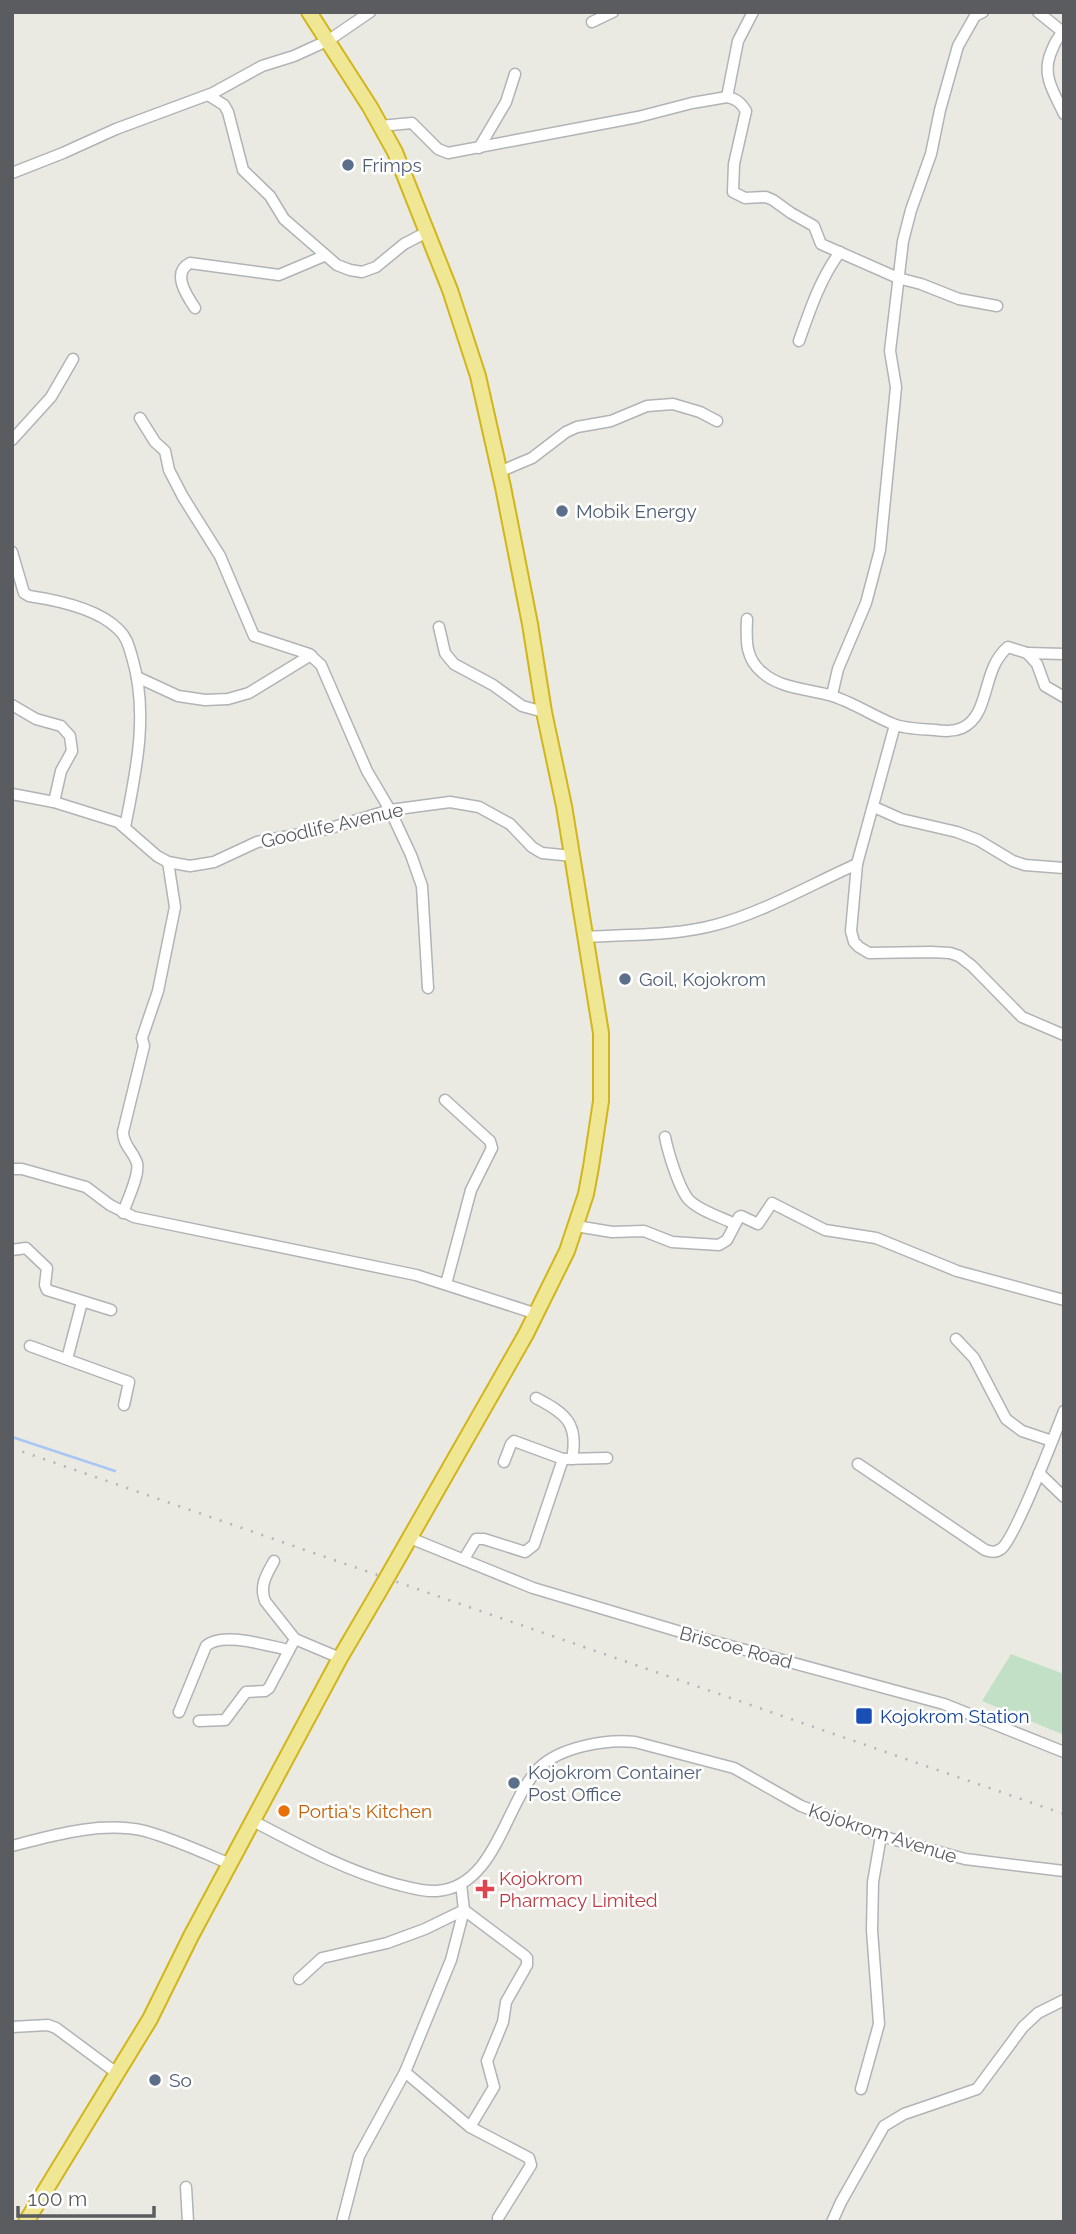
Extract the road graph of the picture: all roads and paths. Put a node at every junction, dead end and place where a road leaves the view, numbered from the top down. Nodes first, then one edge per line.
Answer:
1 (309, 12) edge
2 (370, 12) edge
3 (612, 12) edge
4 (753, 12) edge
5 (983, 12) edge
6 (1038, 12) edge
7 (592, 22) dead end
8 (1064, 32) edge
9 (329, 40) junction
10 (515, 74) dead end
11 (208, 95) junction
12 (727, 97) junction
13 (1064, 114) edge
14 (380, 126) junction
15 (478, 148) junction
16 (12, 173) edge
17 (427, 232) junction
18 (840, 252) junction
19 (324, 256) junction
20 (898, 278) junction
21 (997, 306) dead end
22 (195, 308) dead end
23 (799, 341) dead end
24 (73, 359) dead end
25 (140, 418) dead end
26 (717, 421) dead end
27 (12, 440) edge
28 (499, 472) junction
29 (12, 552) edge
30 (747, 619) dead end
31 (439, 627) dead end
32 (1027, 653) junction
33 (1064, 654) edge
34 (310, 655) junction
35 (137, 677) junction
36 (832, 695) junction
37 (1064, 697) edge
38 (12, 705) edge
39 (544, 712) junction
40 (895, 725) junction
41 (14, 794) edge
42 (54, 802) junction
43 (12, 806) edge
44 (874, 807) junction
45 (390, 810) junction
46 (125, 827) junction
47 (573, 856) junction
48 (168, 862) junction
49 (857, 864) junction
50 (1064, 868) edge
51 (587, 937) junction
52 (428, 988) dead end
53 (1064, 1035) edge
54 (445, 1100) dead end
55 (665, 1137) dead end
56 (12, 1169) edge
57 (123, 1213) junction
58 (734, 1224) junction
59 (576, 1226) junction
60 (12, 1250) edge
61 (446, 1284) junction
62 (1064, 1300) edge
63 (82, 1302) junction
64 (111, 1310) dead end
65 (537, 1314) junction
66 (956, 1339) dead end
67 (30, 1346) dead end
68 (67, 1359) junction
69 (536, 1398) dead end
70 (124, 1405) dead end
71 (1064, 1411) edge
72 (1052, 1441) junction
73 (607, 1458) dead end
74 (568, 1459) junction
75 (504, 1462) dead end
76 (858, 1464) dead end
77 (1039, 1473) junction
78 (1064, 1497) edge
79 (410, 1538) junction
80 (464, 1559) junction
81 (274, 1561) dead end
82 (295, 1639) junction
83 (289, 1650) junction
84 (340, 1658) junction
85 (179, 1712) dead end
86 (199, 1721) dead end
87 (1064, 1752) edge
88 (253, 1821) junction
89 (881, 1836) junction
90 (12, 1846) edge
91 (230, 1864) junction
92 (1064, 1871) edge
93 (461, 1884) junction
94 (464, 1910) junction
95 (299, 1979) dead end
96 (1064, 2000) edge
97 (12, 2027) edge
98 (405, 2073) junction
99 (118, 2074) junction
100 (861, 2089) dead end
101 (470, 2127) junction
102 (186, 2187) dead end
103 (498, 2218) dead end
104 (26, 2222) edge
105 (188, 2222) edge
106 (342, 2222) edge
107 (832, 2222) edge

1 - 9 highway
2 - 9 street
3 - 7 street
4 - 12 street
5 - 20 street
6 - 8 street
8 - 13 street
9 - 11 street
9 - 14 highway
10 - 15 street
11 - 16 street
11 - 19 street
12 - 15 street
12 - 18 street
14 - 15 street
14 - 17 highway
17 - 19 street
17 - 28 highway
18 - 20 street
18 - 23 street
19 - 22 street
20 - 21 street
20 - 36 street
24 - 27 street
25 - 34 street
26 - 28 street
28 - 39 highway
29 - 35 street
30 - 36 street
31 - 39 street
32 - 33 street
32 - 37 street
32 - 40 street
34 - 35 street
34 - 45 street
35 - 46 street
36 - 40 street
38 - 42 street
39 - 47 highway
40 - 44 street
41 - 42 street
41 - 43 street
42 - 46 street
44 - 49 street
44 - 50 street
45 - 47 street, Goodlife Avenue
45 - 48 street, Goodlife Avenue
45 - 52 street
46 - 48 street
47 - 51 highway
48 - 57 street
49 - 51 street
49 - 53 street
51 - 59 highway
54 - 61 street
55 - 58 street
56 - 57 street
57 - 61 street
58 - 59 street
58 - 62 street
59 - 65 highway
60 - 63 street
61 - 65 street
63 - 64 street
63 - 68 street
65 - 79 highway
66 - 72 street
67 - 68 street
68 - 70 street
69 - 74 street
71 - 72 street
72 - 77 street
73 - 74 street
74 - 75 street
74 - 80 street
76 - 77 street
77 - 78 street
79 - 80 street, Briscoe Road
79 - 84 highway, bridge
80 - 87 street, Briscoe Road
81 - 82 street
82 - 83 street
82 - 84 street
83 - 85 street
83 - 86 street
84 - 88 highway
88 - 91 highway
88 - 93 street
89 - 92 street, Kojokrom Avenue
89 - 93 street, Kojokrom Avenue
89 - 100 street
90 - 91 street
91 - 99 highway
93 - 94 street
94 - 95 street
94 - 98 street
94 - 101 street
96 - 107 street
97 - 99 street
98 - 101 street
98 - 106 street
99 - 104 highway
101 - 103 street
102 - 105 street

